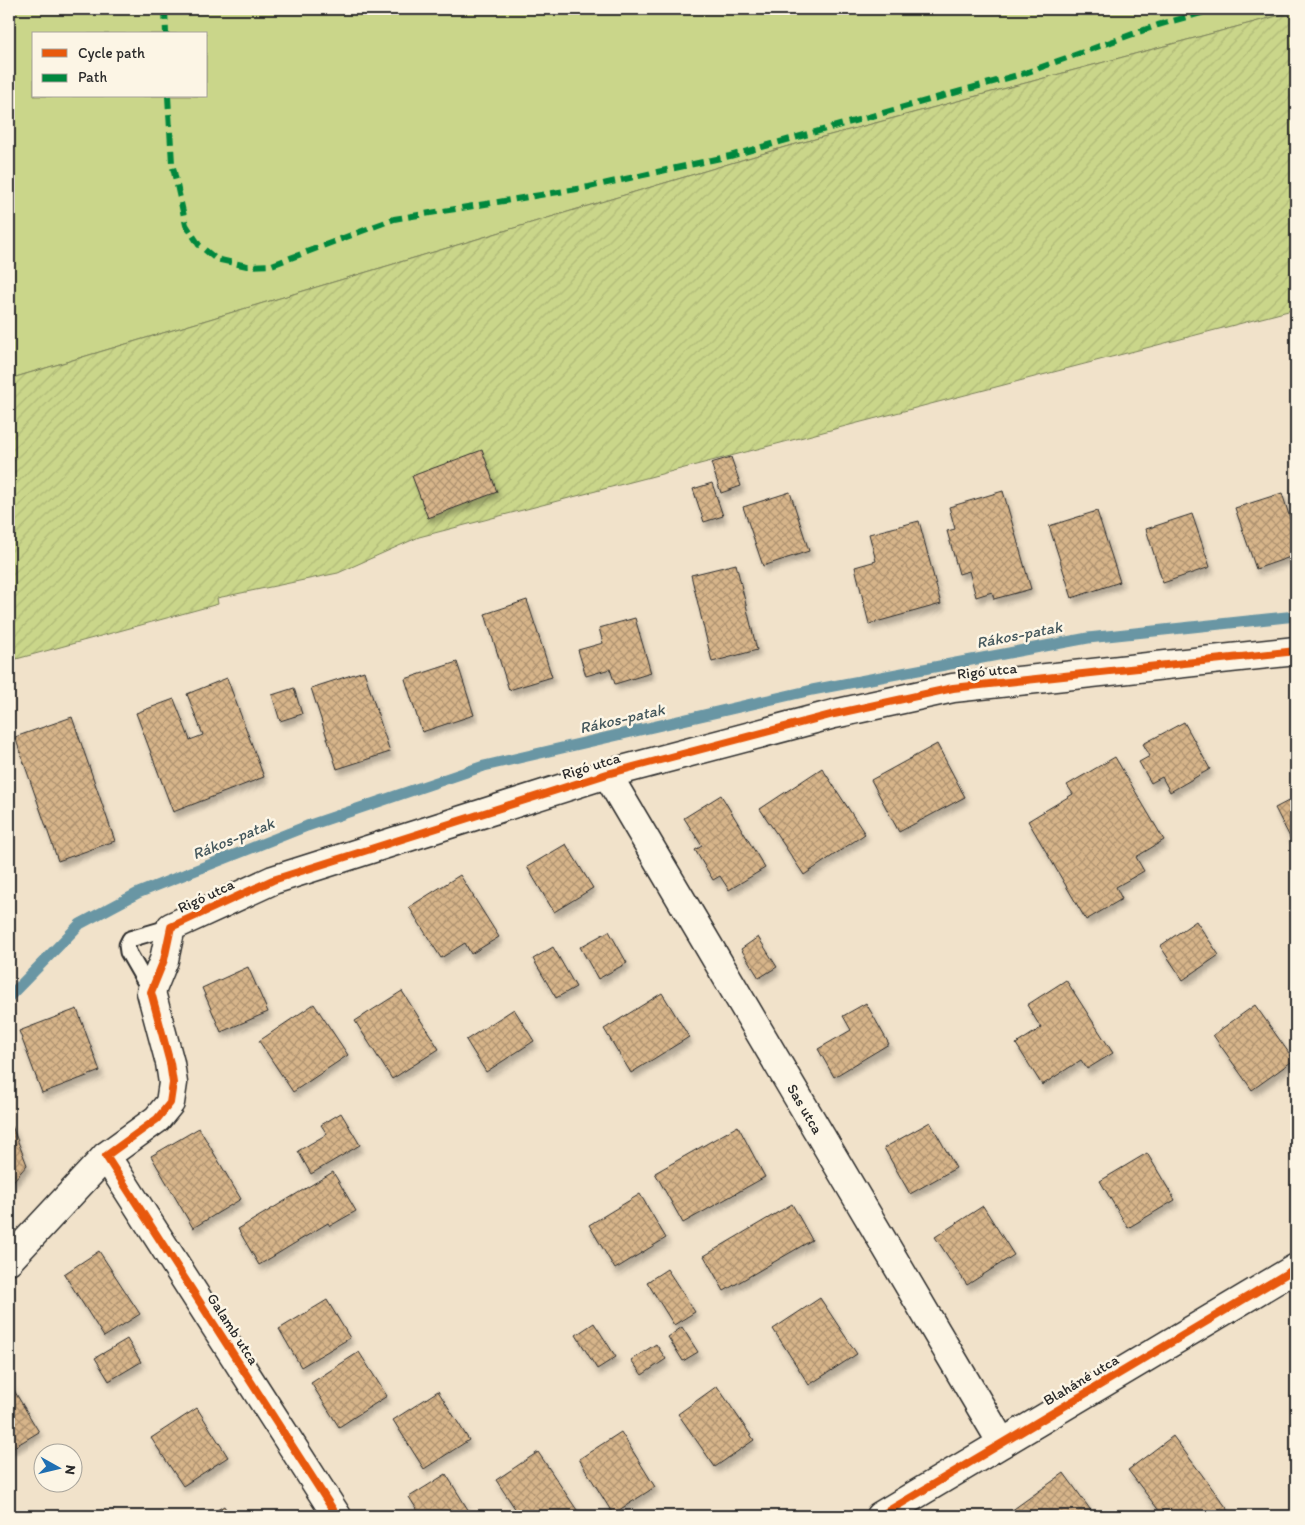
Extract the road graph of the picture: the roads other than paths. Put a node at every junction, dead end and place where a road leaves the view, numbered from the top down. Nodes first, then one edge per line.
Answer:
1 (1296, 651) edge
2 (607, 774) junction
3 (171, 927) junction
4 (151, 992) junction
5 (106, 1156) junction
6 (9, 1260) edge
7 (1296, 1268) edge
8 (1002, 1443) junction
9 (337, 1516) edge
10 (880, 1516) edge

1 - 2 street, Rigó utca
2 - 3 street, Rigó utca
2 - 8 street, Sas utca
3 - 4 street, Rigó utca
3 - 4 lane
4 - 5 street
5 - 6 street
5 - 9 street, Galamb utca
7 - 8 street, Blaháné utca
8 - 10 street, Blaháné utca

